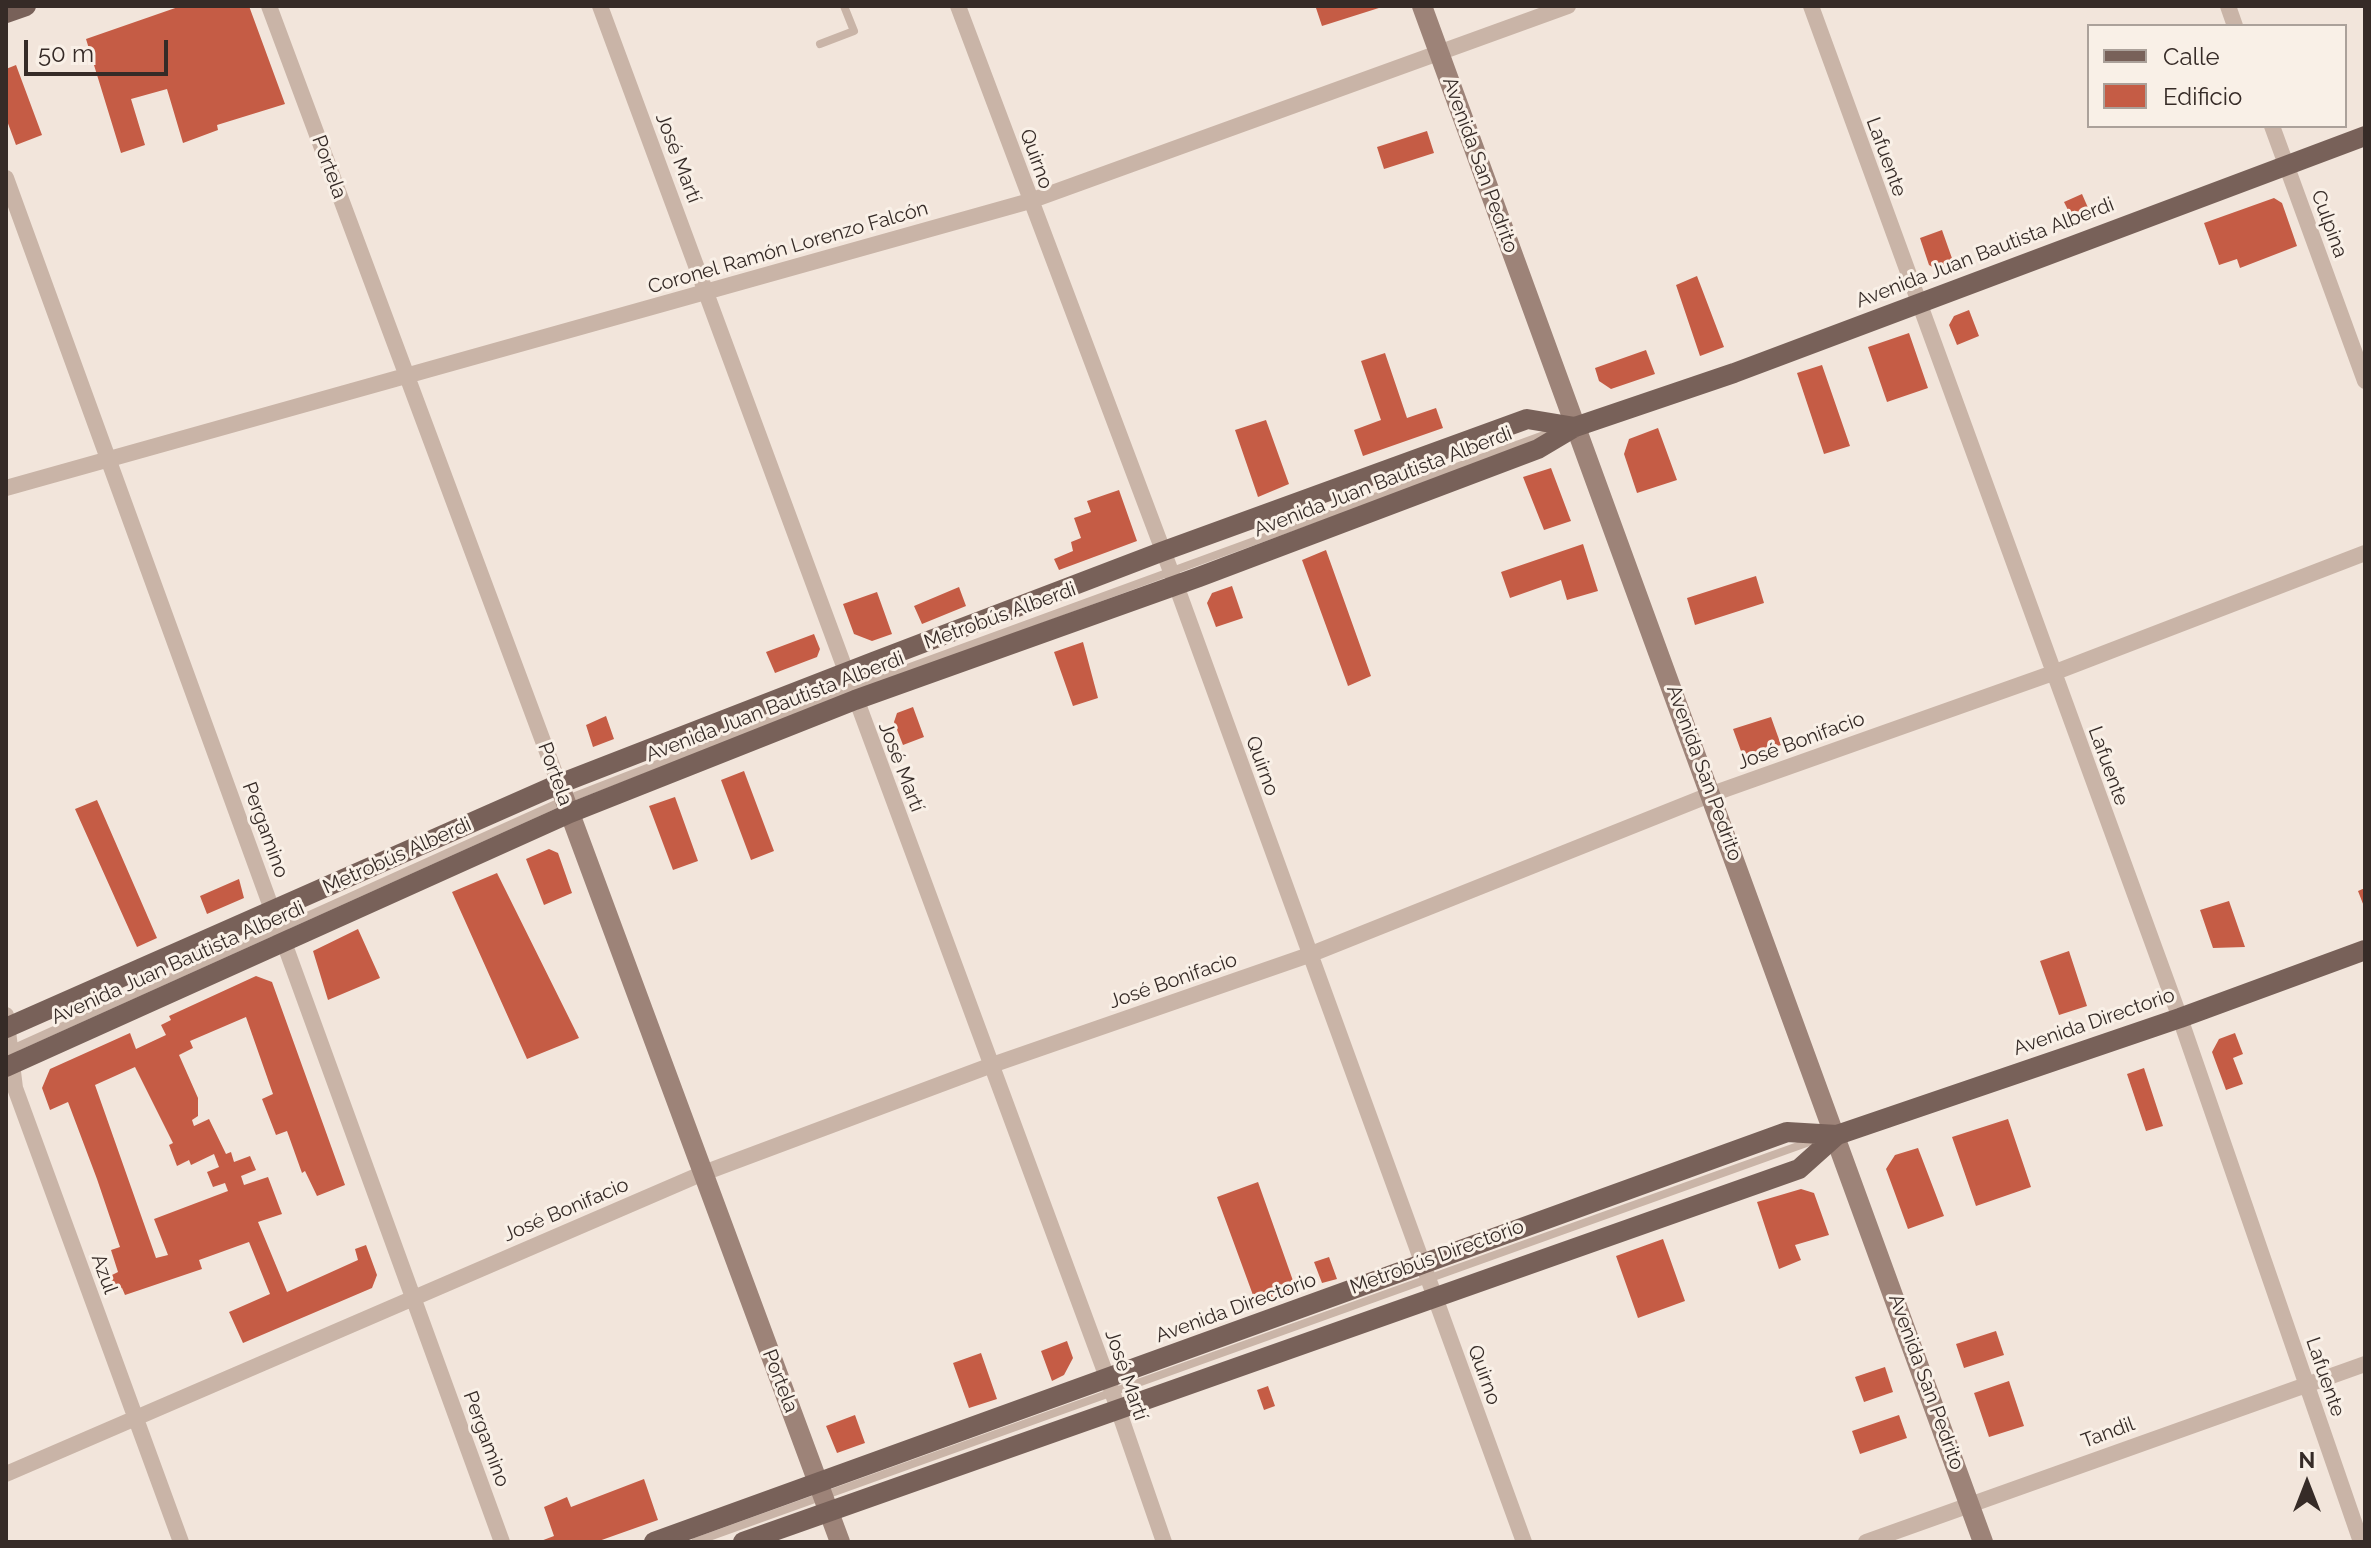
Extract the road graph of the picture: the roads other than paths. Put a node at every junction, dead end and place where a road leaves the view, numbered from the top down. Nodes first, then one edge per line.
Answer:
1 (26, 6) edge
2 (269, 6) edge
3 (600, 6) edge
4 (844, 6) edge
5 (958, 6) edge
6 (1422, 6) edge
7 (1568, 6) edge
8 (1811, 6) edge
9 (6, 13) edge
10 (820, 44) dead end
11 (1440, 54) junction
12 (2273, 128) edge
13 (2365, 136) edge
14 (2287, 165) junction
15 (6, 178) edge
16 (1030, 201) junction
17 (707, 293) junction
18 (1918, 303) junction
19 (406, 374) junction
20 (2365, 381) edge
21 (1575, 427) junction
22 (109, 459) junction
23 (6, 488) edge
24 (2365, 553) edge
25 (1168, 570) junction
26 (2053, 673) junction
27 (849, 687) junction
28 (1712, 794) junction
29 (565, 799) junction
30 (279, 926) junction
31 (2365, 950) edge
32 (1309, 955) junction
33 (2180, 1018) junction
34 (6, 1024) edge
35 (9, 1058) edge
36 (992, 1065) junction
37 (1837, 1135) junction
38 (701, 1174) junction
39 (1428, 1279) junction
40 (413, 1298) junction
41 (2365, 1364) edge
42 (2306, 1384) junction
43 (1112, 1393) junction
44 (135, 1418) junction
45 (6, 1474) edge
46 (824, 1496) junction
47 (1970, 1504) junction
48 (181, 1542) edge
49 (502, 1542) edge
50 (654, 1542) edge
51 (695, 1542) edge
52 (743, 1542) edge
53 (840, 1542) edge
54 (1164, 1542) edge
55 (1524, 1542) edge
56 (1866, 1542) edge
57 (1983, 1542) edge
58 (2361, 1542) edge

1 - 9 main road
2 - 19 street, Portela
3 - 17 street, José Martí
4 - 10 lane
5 - 16 street, Quirno
6 - 11 main road, Avenida San Pedrito
7 - 11 street, Coronel Ramón Lorenzo Falcón
8 - 18 street, Lafuente
11 - 16 street, Coronel Ramón Lorenzo Falcón
11 - 21 main road, Avenida San Pedrito
12 - 14 street, Culpina
13 - 14 main road, Avenida Juan Bautista Alberdi
14 - 18 main road, Avenida Juan Bautista Alberdi
14 - 20 street, Culpina
15 - 22 street, Pergamino
16 - 17 street, Coronel Ramón Lorenzo Falcón
16 - 25 street, Quirno
17 - 19 street, Coronel Ramón Lorenzo Falcón
17 - 27 street, José Martí
18 - 21 main road, Avenida Juan Bautista Alberdi
18 - 26 street, Lafuente
19 - 22 street, Coronel Ramón Lorenzo Falcón
19 - 29 street, Portela
21 - 25 main road, Avenida Juan Bautista Alberdi
21 - 25 main road, Avenida Juan Bautista Alberdi
21 - 28 main road, Avenida San Pedrito
22 - 23 street, Coronel Ramón Lorenzo Falcón
22 - 30 street, Pergamino
24 - 26 street, José Bonifacio
25 - 27 main road, Avenida Juan Bautista Alberdi
25 - 27 main road, Avenida Juan Bautista Alberdi
25 - 32 street, Quirno
26 - 28 street, José Bonifacio
26 - 33 street, Lafuente
27 - 29 main road, Avenida Juan Bautista Alberdi
27 - 29 main road, Avenida Juan Bautista Alberdi
27 - 36 street, José Martí
28 - 32 street, José Bonifacio
28 - 37 main road, Avenida San Pedrito
29 - 30 main road, Avenida Juan Bautista Alberdi
29 - 30 main road, Avenida Juan Bautista Alberdi
29 - 38 main road, Portela
30 - 34 main road, Avenida Juan Bautista Alberdi
30 - 35 main road, Avenida Juan Bautista Alberdi
30 - 40 street, Pergamino
31 - 33 main road, Avenida Directorio
32 - 36 street, José Bonifacio
32 - 39 street, Quirno
33 - 37 main road, Avenida Directorio
33 - 42 street, Lafuente
34 - 35 street, Azul
35 - 44 street, Azul
36 - 38 street, José Bonifacio
36 - 43 street, José Martí
37 - 39 main road, Avenida Directorio
37 - 39 main road, Avenida Directorio
37 - 47 main road, Avenida San Pedrito
38 - 40 street, José Bonifacio
38 - 46 main road, Portela
39 - 43 main road, Avenida Directorio
39 - 43 main road, Avenida Directorio
39 - 55 street, Quirno
40 - 44 street, José Bonifacio
40 - 49 street, Pergamino
41 - 42 street, Tandil
42 - 47 street, Tandil
42 - 58 street, Lafuente
43 - 46 main road, Avenida Directorio
43 - 46 main road, Avenida Directorio
43 - 54 street, José Martí
44 - 45 street, José Bonifacio
44 - 48 street, Azul
46 - 50 main road, Avenida Directorio
46 - 51 lane
46 - 52 main road, Avenida Directorio
46 - 53 main road, Portela
47 - 56 street, Tandil
47 - 57 main road, Avenida San Pedrito

